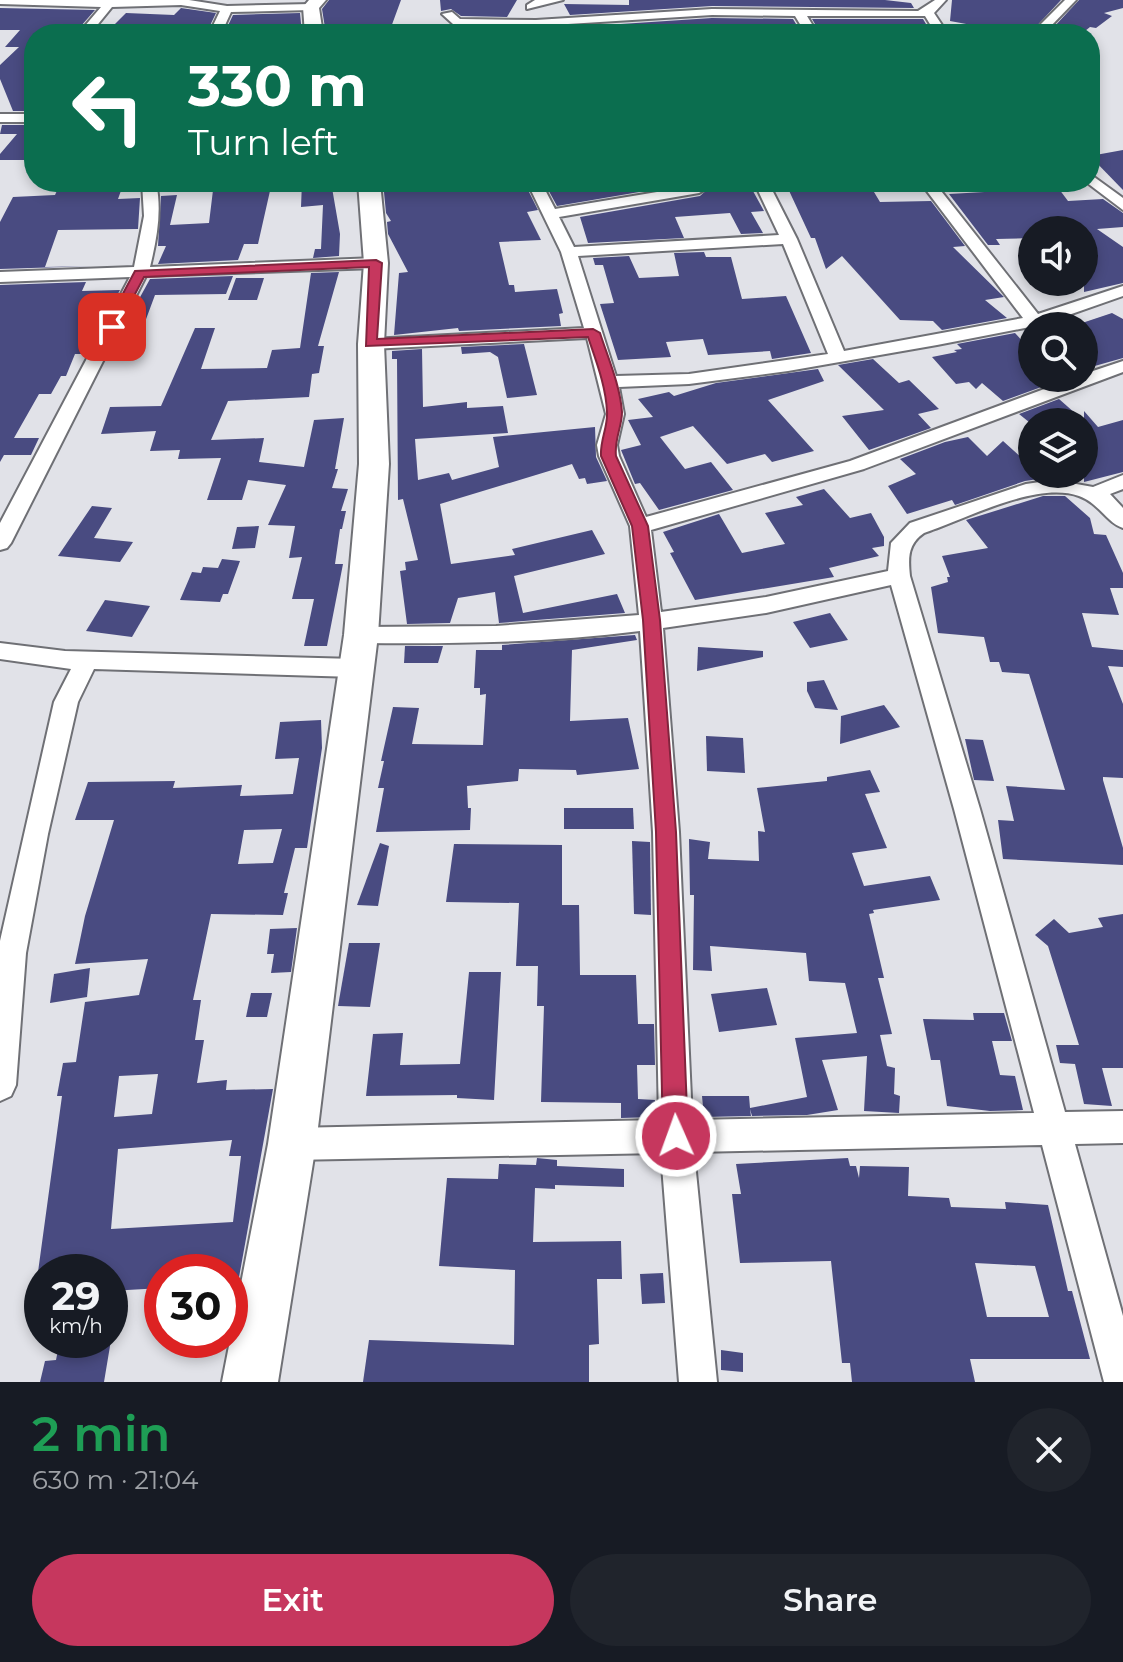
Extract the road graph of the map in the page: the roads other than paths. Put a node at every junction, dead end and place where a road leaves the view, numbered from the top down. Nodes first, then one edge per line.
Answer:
1 (558, 0) edge
2 (919, 0) edge
3 (1071, 0) edge
4 (0, 1) edge
5 (52, 1) edge
6 (182, 1) edge
7 (940, 1) edge
8 (314, 3) edge
9 (109, 4) junction
10 (531, 7) dead end
11 (227, 9) junction
12 (928, 12) junction
13 (799, 13) junction
14 (448, 14) dead end
15 (92, 24) edge
16 (220, 24) edge
17 (314, 24) edge
18 (478, 24) edge
19 (580, 24) edge
20 (806, 24) edge
21 (936, 24) edge
22 (1047, 24) edge
23 (0, 118) edge
24 (24, 118) edge
25 (1100, 186) edge
26 (151, 192) edge
27 (370, 192) edge
28 (539, 192) edge
29 (681, 192) edge
30 (766, 192) edge
31 (935, 192) edge
32 (1123, 206) edge
33 (550, 214) junction
34 (789, 239) junction
35 (569, 252) junction
36 (376, 263) junction
37 (140, 273) junction
38 (0, 277) edge
39 (1123, 291) edge
40 (1027, 312) edge
41 (1061, 312) edge
42 (1018, 324) edge
43 (593, 333) junction
44 (371, 344) junction
45 (838, 357) junction
46 (1123, 366) edge
47 (609, 382) junction
48 (1123, 481) edge
49 (1096, 493) junction
50 (1123, 521) edge
51 (640, 526) junction
52 (0, 543) edge
53 (899, 576) junction
54 (651, 620) junction
55 (0, 651) edge
56 (358, 651) junction
57 (87, 660) junction
58 (0, 1085) edge
59 (1053, 1127) junction
60 (1123, 1127) edge
61 (676, 1136) junction
62 (292, 1144) junction
63 (250, 1382) edge
64 (698, 1382) edge
65 (1123, 1382) edge

1 - 10 street
2 - 7 street
3 - 22 street
4 - 5 street
5 - 9 street
6 - 9 street
6 - 11 street
7 - 12 street
8 - 11 street
8 - 17 street
9 - 15 street
11 - 16 street
12 - 13 street
12 - 21 street
13 - 19 street
13 - 20 street
14 - 18 street
23 - 24 street
25 - 32 street
26 - 37 street
27 - 36 street
28 - 33 street
29 - 33 street
30 - 34 street
31 - 40 street
33 - 35 street
34 - 35 street
34 - 45 street
35 - 43 street
36 - 37 street
36 - 44 street
37 - 38 street
37 - 52 street
39 - 41 street
42 - 45 street
43 - 44 street
43 - 47 street
44 - 56 street
45 - 47 street
46 - 51 street
47 - 51 street
48 - 49 street
49 - 50 street
49 - 53 street
51 - 54 street
53 - 54 street
53 - 59 street
54 - 56 street
54 - 61 street
55 - 57 street
56 - 57 street
56 - 62 street
57 - 58 street
59 - 60 street
59 - 61 street
59 - 65 street
61 - 62 street
61 - 64 street
62 - 63 street

